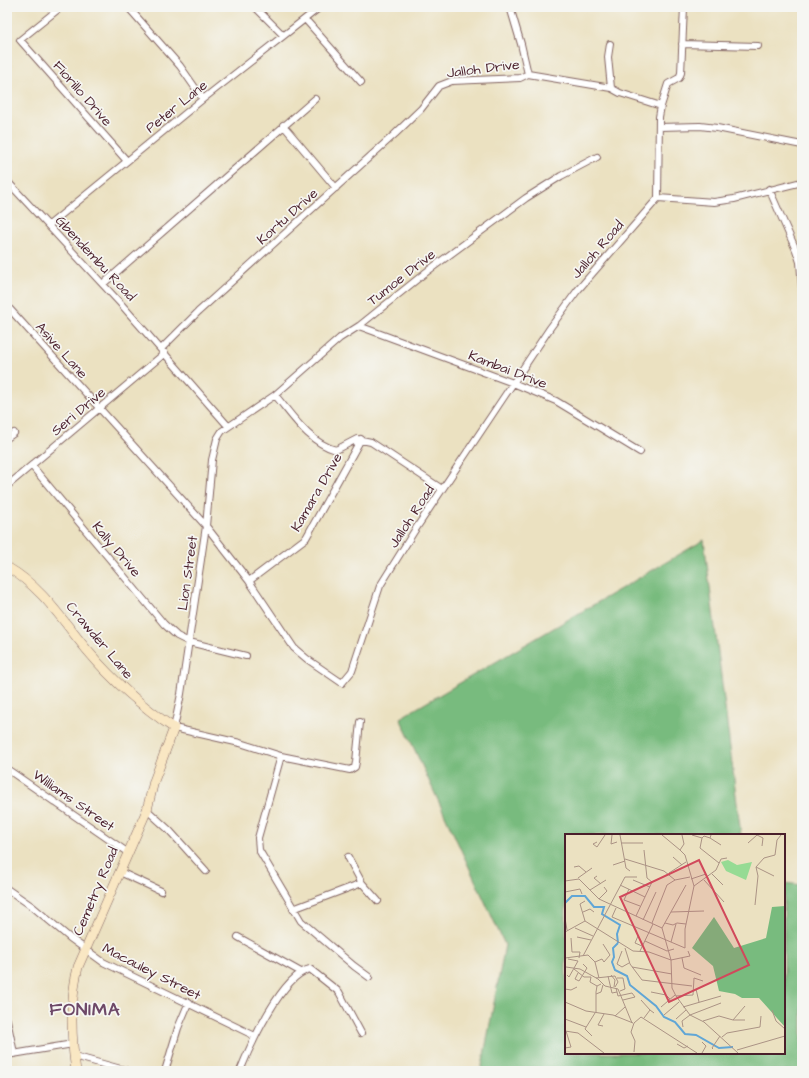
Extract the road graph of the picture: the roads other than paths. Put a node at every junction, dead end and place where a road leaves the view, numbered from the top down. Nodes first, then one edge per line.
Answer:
1 (61, 7) edge
2 (128, 7) edge
3 (255, 7) edge
4 (320, 7) edge
5 (510, 7) edge
6 (684, 7) edge
7 (305, 19) junction
8 (283, 35) junction
9 (610, 44) dead end
10 (682, 44) junction
11 (758, 46) dead end
12 (528, 74) junction
13 (361, 82) dead end
14 (611, 88) junction
15 (203, 99) junction
16 (315, 99) dead end
17 (427, 100) joint
18 (661, 106) junction
19 (283, 125) junction
20 (659, 126) junction
21 (802, 145) edge
22 (597, 157) dead end
23 (127, 161) junction
24 (7, 181) edge
25 (802, 182) edge
26 (336, 188) junction
27 (769, 189) junction
28 (658, 198) junction
29 (49, 225) junction
30 (102, 284) junction
31 (802, 288) edge
32 (7, 306) edge
33 (359, 326) junction
34 (163, 351) junction
35 (513, 383) junction
36 (275, 395) junction
37 (99, 409) junction
38 (228, 426) junction
39 (14, 433) dead end
40 (7, 438) edge
41 (361, 439) junction
42 (640, 452) dead end
43 (32, 466) junction
44 (7, 486) edge
45 (442, 489) junction
46 (206, 526) junction
47 (7, 567) edge
48 (249, 581) junction
49 (189, 642) junction
50 (246, 656) dead end
51 (360, 722) dead end
52 (174, 728) junction
53 (281, 756) junction
54 (7, 769) edge
55 (147, 810) junction
56 (127, 852) junction
57 (348, 857) dead end
58 (206, 871) dead end
59 (120, 872) junction
60 (362, 883) junction
61 (7, 889) edge
62 (161, 891) dead end
63 (378, 901) dead end
64 (293, 909) junction
65 (238, 937) dead end
66 (86, 950) junction
67 (301, 972) junction
68 (369, 977) dead end
69 (189, 1002) junction
70 (7, 1020) edge
71 (361, 1033) dead end
72 (255, 1036) junction
73 (73, 1044) junction
74 (14, 1053) junction
75 (7, 1055) edge
76 (74, 1056) junction
77 (76, 1071) edge
78 (128, 1071) edge
79 (164, 1071) edge
80 (240, 1071) edge

1 - 23 street, Fiorillo Drive
2 - 15 street
3 - 8 street
4 - 7 street, Peter Lane
5 - 12 street, Jalloh Drive
6 - 10 street
7 - 8 street, Peter Lane
7 - 13 street
8 - 15 street, Peter Lane
9 - 14 street
10 - 11 street
10 - 18 street
12 - 14 street
12 - 17 street, Jalloh Drive
14 - 18 street
15 - 23 street, Peter Lane
16 - 19 street
17 - 26 street, Kortu Drive
18 - 20 street
19 - 26 street
19 - 30 street
20 - 21 street
20 - 28 street
22 - 33 street, Tumoe Drive
23 - 29 street, Peter Lane
24 - 29 street, Gbendembu Road
25 - 27 street
26 - 34 street, Kortu Drive
27 - 28 street
27 - 31 street
28 - 35 street, Jalloh Road
29 - 30 street, Gbendembu Road
30 - 34 street, Gbendembu Road
32 - 37 street, Asive Lane
33 - 35 street, Kambai Drive
33 - 36 street, Tumoe Drive
34 - 37 street, Seri Drive
34 - 38 street, Gbendembu Road
35 - 42 street, Kambai Drive
35 - 45 street, Jalloh Road
36 - 38 street, Tumoe Drive
36 - 41 street
37 - 43 street, Seri Drive
37 - 46 street, Jalloh Road
38 - 46 street, Lion Street
39 - 40 street
41 - 45 street
41 - 48 street, Kamara Drive
43 - 44 street, Seri Drive
43 - 49 street, Kally Drive
45 - 48 street, Jalloh Road
46 - 48 street, Jalloh Road
46 - 49 street, Lion Street
47 - 52 street, Crawder Lane
49 - 50 street, Kally Drive
49 - 52 street, Lion Street
51 - 53 street
52 - 53 street
52 - 55 street, Cemetry Road
53 - 64 street
54 - 56 street, Williams Street
55 - 56 street, Cemetry Road
55 - 58 street
56 - 59 street, Cemetry Road
57 - 60 street
59 - 62 street
59 - 66 street, Cemetry Road
60 - 63 street
60 - 64 street
61 - 66 street, Macauley Street
64 - 68 street
65 - 67 street
66 - 69 street, Macauley Street
66 - 73 street, Cemetry Road
67 - 71 street
67 - 72 street
69 - 72 street, Macauley Street
69 - 79 street
70 - 74 street
72 - 80 street
73 - 74 street
73 - 76 street, Cemetry Road
74 - 75 street
76 - 77 street, Cemetry Road
76 - 78 street

